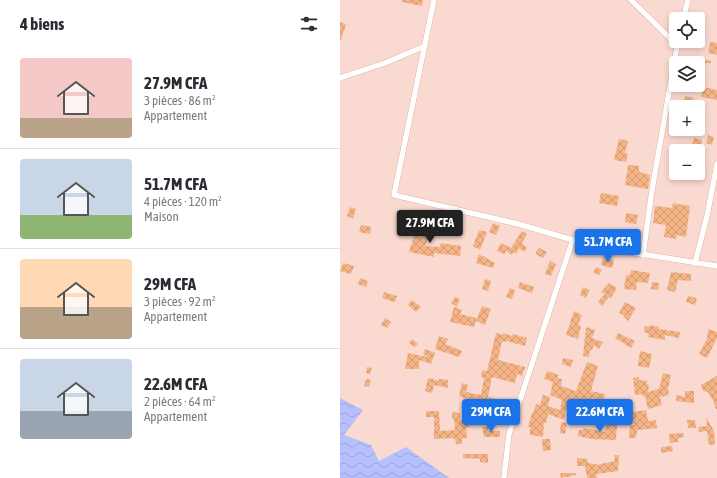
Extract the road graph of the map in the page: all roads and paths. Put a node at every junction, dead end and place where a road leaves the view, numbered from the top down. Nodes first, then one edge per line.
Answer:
1 (434, 0) edge
2 (631, 0) edge
3 (688, 0) edge
4 (685, 12) edge
5 (669, 35) edge
6 (425, 46) junction
7 (677, 48) edge
8 (340, 78) edge
9 (717, 164) edge
10 (573, 239) junction
11 (643, 255) junction
12 (695, 263) junction
13 (717, 266) edge
14 (504, 477) edge

1 - 6 street
2 - 5 street
3 - 4 street
6 - 8 street
6 - 10 street
7 - 11 street
9 - 12 street
10 - 11 street
10 - 14 street
11 - 12 street
12 - 13 street

